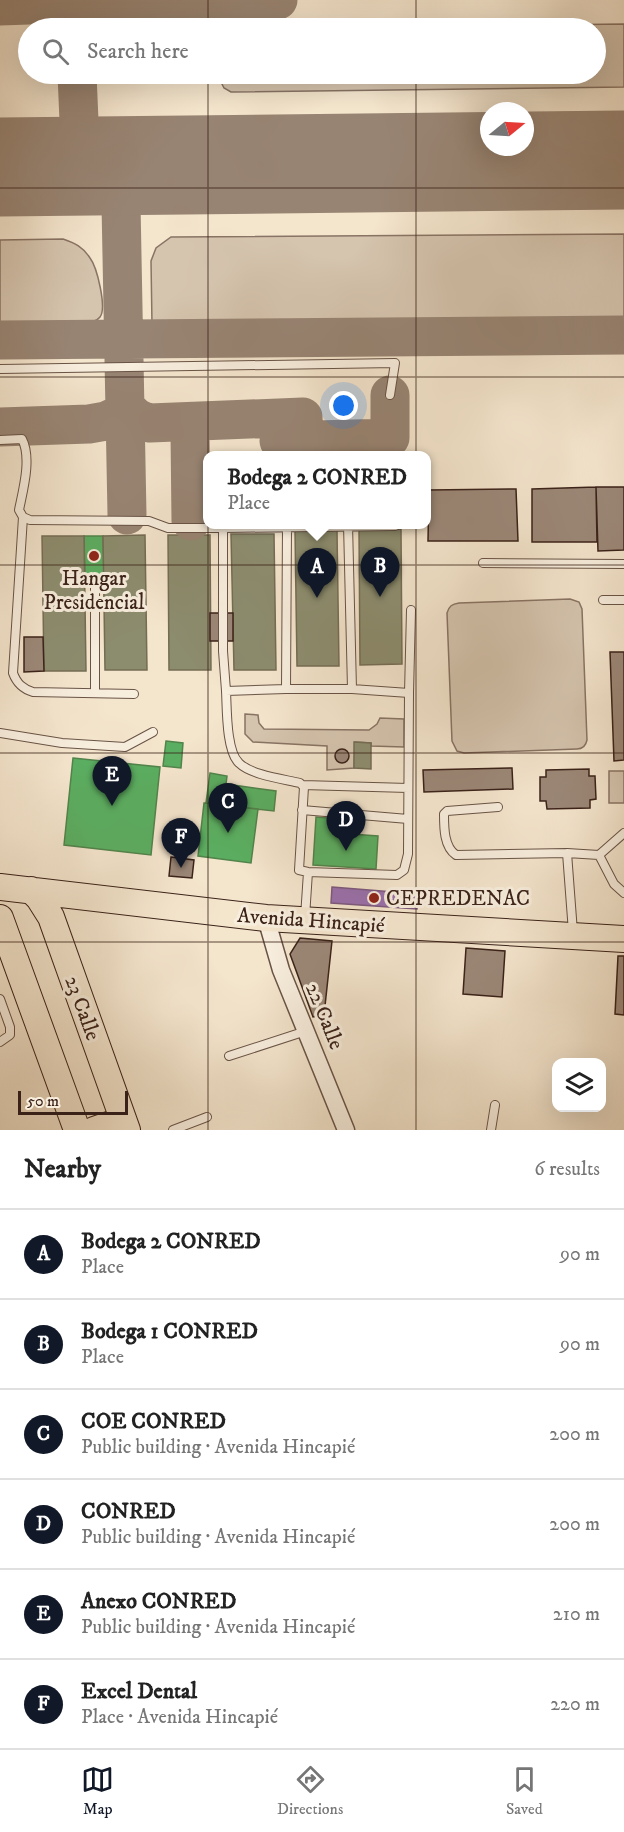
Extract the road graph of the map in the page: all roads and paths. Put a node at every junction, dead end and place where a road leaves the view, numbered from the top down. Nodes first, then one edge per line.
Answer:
1 (0, 369) edge
2 (390, 394) dead end
3 (0, 440) edge
4 (23, 517) junction
5 (203, 527) edge
6 (223, 529) edge
7 (286, 529) edge
8 (348, 529) edge
9 (483, 563) dead end
10 (624, 564) edge
11 (95, 581) dead end
12 (603, 600) dead end
13 (624, 600) edge
14 (411, 610) dead end
15 (286, 689) junction
16 (352, 689) junction
17 (226, 691) junction
18 (95, 693) junction
19 (409, 693) junction
20 (134, 694) dead end
21 (153, 732) dead end
22 (0, 733) edge
23 (303, 785) junction
24 (408, 788) junction
25 (498, 807) dead end
26 (302, 810) junction
27 (408, 819) junction
28 (624, 833) edge
29 (567, 853) junction
30 (599, 855) junction
31 (308, 872) junction
32 (0, 887) edge
33 (31, 890) junction
34 (624, 893) edge
35 (81, 896) junction
36 (0, 918) edge
37 (266, 918) junction
38 (305, 920) junction
39 (55, 927) junction
40 (573, 936) junction
41 (624, 939) edge
42 (7, 954) edge
43 (0, 999) edge
44 (306, 1031) junction
45 (0, 1042) edge
46 (229, 1056) dead end
47 (495, 1105) dead end
48 (207, 1117) dead end
49 (125, 1125) edge
50 (77, 1130) edge
51 (94, 1130) edge
52 (173, 1130) edge
53 (346, 1130) edge
54 (491, 1130) edge

1 - 2 lane
3 - 4 lane
4 - 5 lane
4 - 18 lane
6 - 17 lane
7 - 15 lane
8 - 16 lane
9 - 10 lane
11 - 18 lane
12 - 13 lane
14 - 19 lane
15 - 16 lane
15 - 17 lane
16 - 19 lane
17 - 23 lane
18 - 20 lane
19 - 24 lane
21 - 22 lane
23 - 24 lane
23 - 26 lane
24 - 27 lane
25 - 29 lane
26 - 27 lane
26 - 31 lane
27 - 31 lane
28 - 30 lane
29 - 30 lane
29 - 40 lane
30 - 34 lane
31 - 38 lane
32 - 33 main road, Avenida Hincapié
33 - 35 main road, Avenida Hincapié
33 - 39 main road, 23 Calle
35 - 37 main road, Avenida Hincapié
35 - 39 main road
36 - 42 main road
37 - 38 main road, Avenida Hincapié
37 - 44 street, 22 Calle
38 - 40 main road, Avenida Hincapié
39 - 49 main road, 23 Calle
40 - 41 main road, Avenida Hincapié
42 - 50 main road
43 - 45 lane
44 - 46 lane
44 - 53 street, 22 Calle
47 - 54 lane
48 - 52 lane
49 - 51 main road

